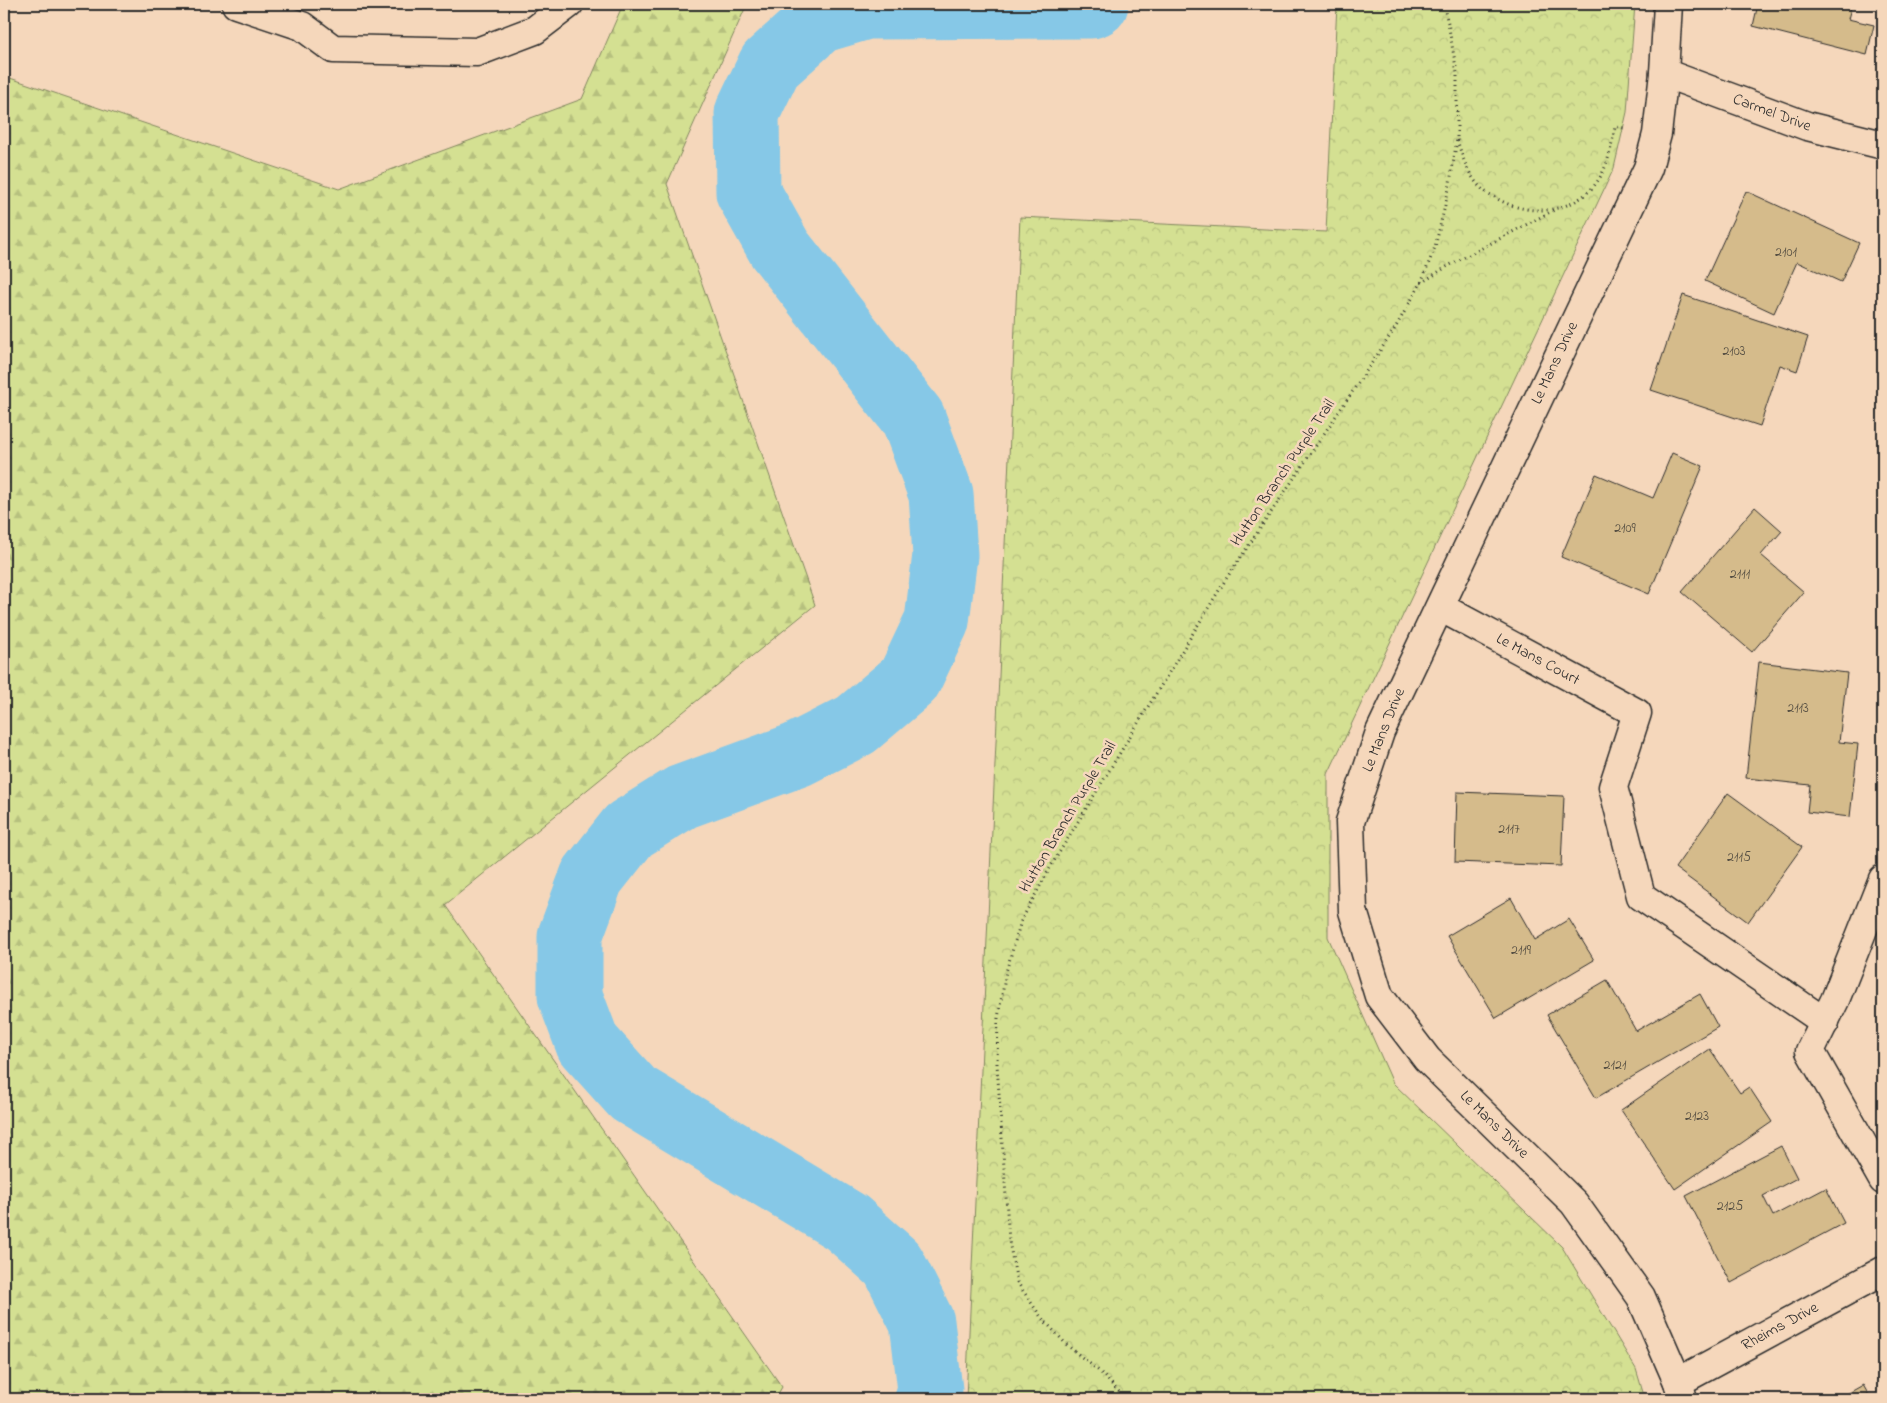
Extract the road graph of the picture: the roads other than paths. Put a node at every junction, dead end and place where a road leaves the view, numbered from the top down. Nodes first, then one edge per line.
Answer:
1 (236, 4) edge
2 (569, 4) edge
3 (1668, 4) edge
4 (1664, 73) junction
5 (1883, 145) edge
6 (1440, 607) junction
7 (1883, 879) edge
8 (1824, 1022) junction
9 (1883, 1180) edge
10 (1883, 1271) edge
11 (1680, 1391) edge

1 - 2 street
3 - 4 street, Le Mans Drive
4 - 5 street, Carmel Drive
4 - 6 street, Le Mans Drive
6 - 8 street, Le Mans Court
6 - 11 street, Le Mans Drive
7 - 8 street
8 - 9 street
10 - 11 street, Rheims Drive

